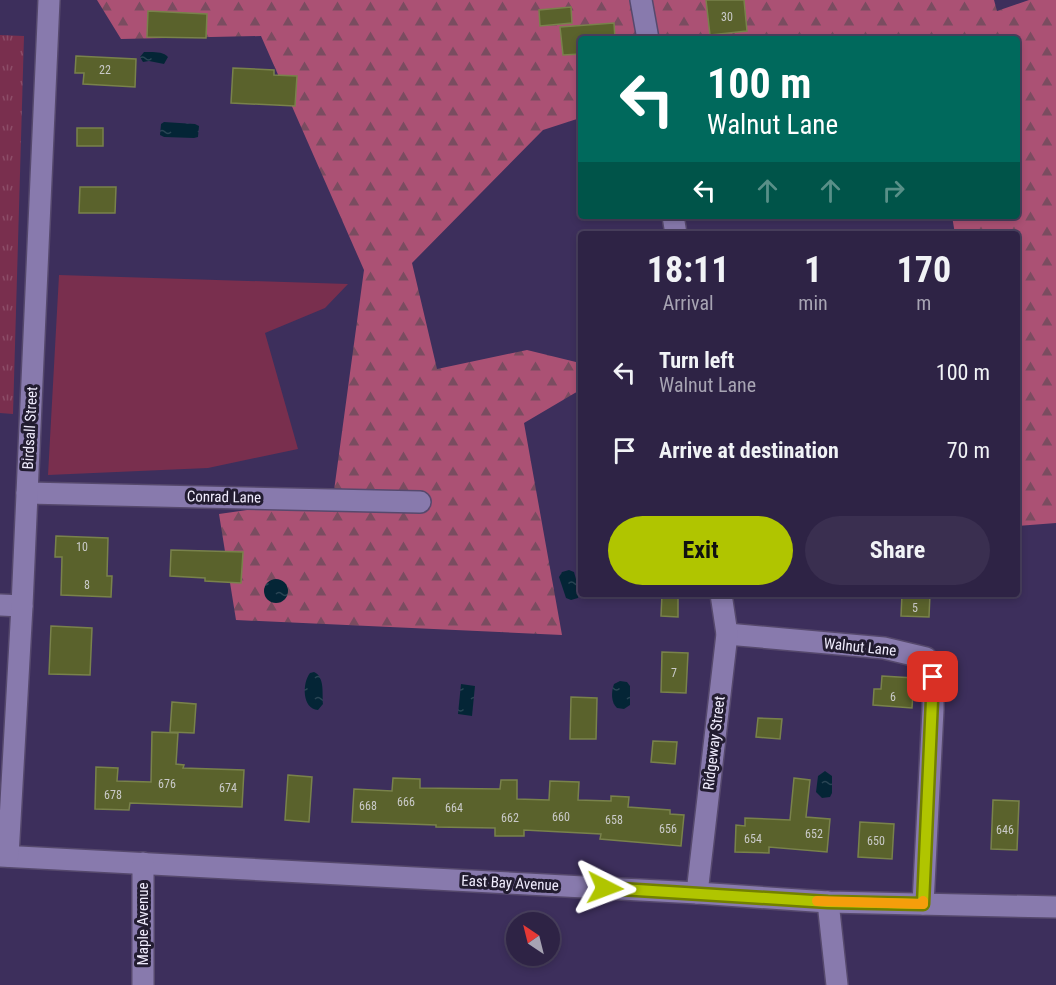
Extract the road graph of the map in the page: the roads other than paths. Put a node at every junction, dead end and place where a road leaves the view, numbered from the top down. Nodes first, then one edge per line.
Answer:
1 (49, 0) edge
2 (641, 0) edge
3 (647, 36) edge
4 (27, 493) junction
5 (420, 502) dead end
6 (721, 597) edge
7 (0, 605) edge
8 (22, 606) junction
9 (727, 634) junction
10 (4, 856) edge
11 (143, 863) junction
12 (697, 893) junction
13 (828, 902) junction
14 (923, 904) junction
15 (1056, 907) edge
16 (143, 985) edge
17 (837, 985) edge

1 - 4 street, Birdsall Street
2 - 3 street
4 - 5 street, Conrad Lane
4 - 8 street, Birdsall Street
6 - 9 street, Ridgeway Street
7 - 8 street
8 - 10 street, Birdsall Street
9 - 12 street, Ridgeway Street
9 - 14 street, Walnut Lane
10 - 11 street, East Bay Avenue
11 - 12 street, East Bay Avenue
11 - 16 street, Maple Avenue
12 - 13 street, East Bay Avenue
13 - 14 street, East Bay Avenue
13 - 17 street
14 - 15 street, East Bay Avenue

